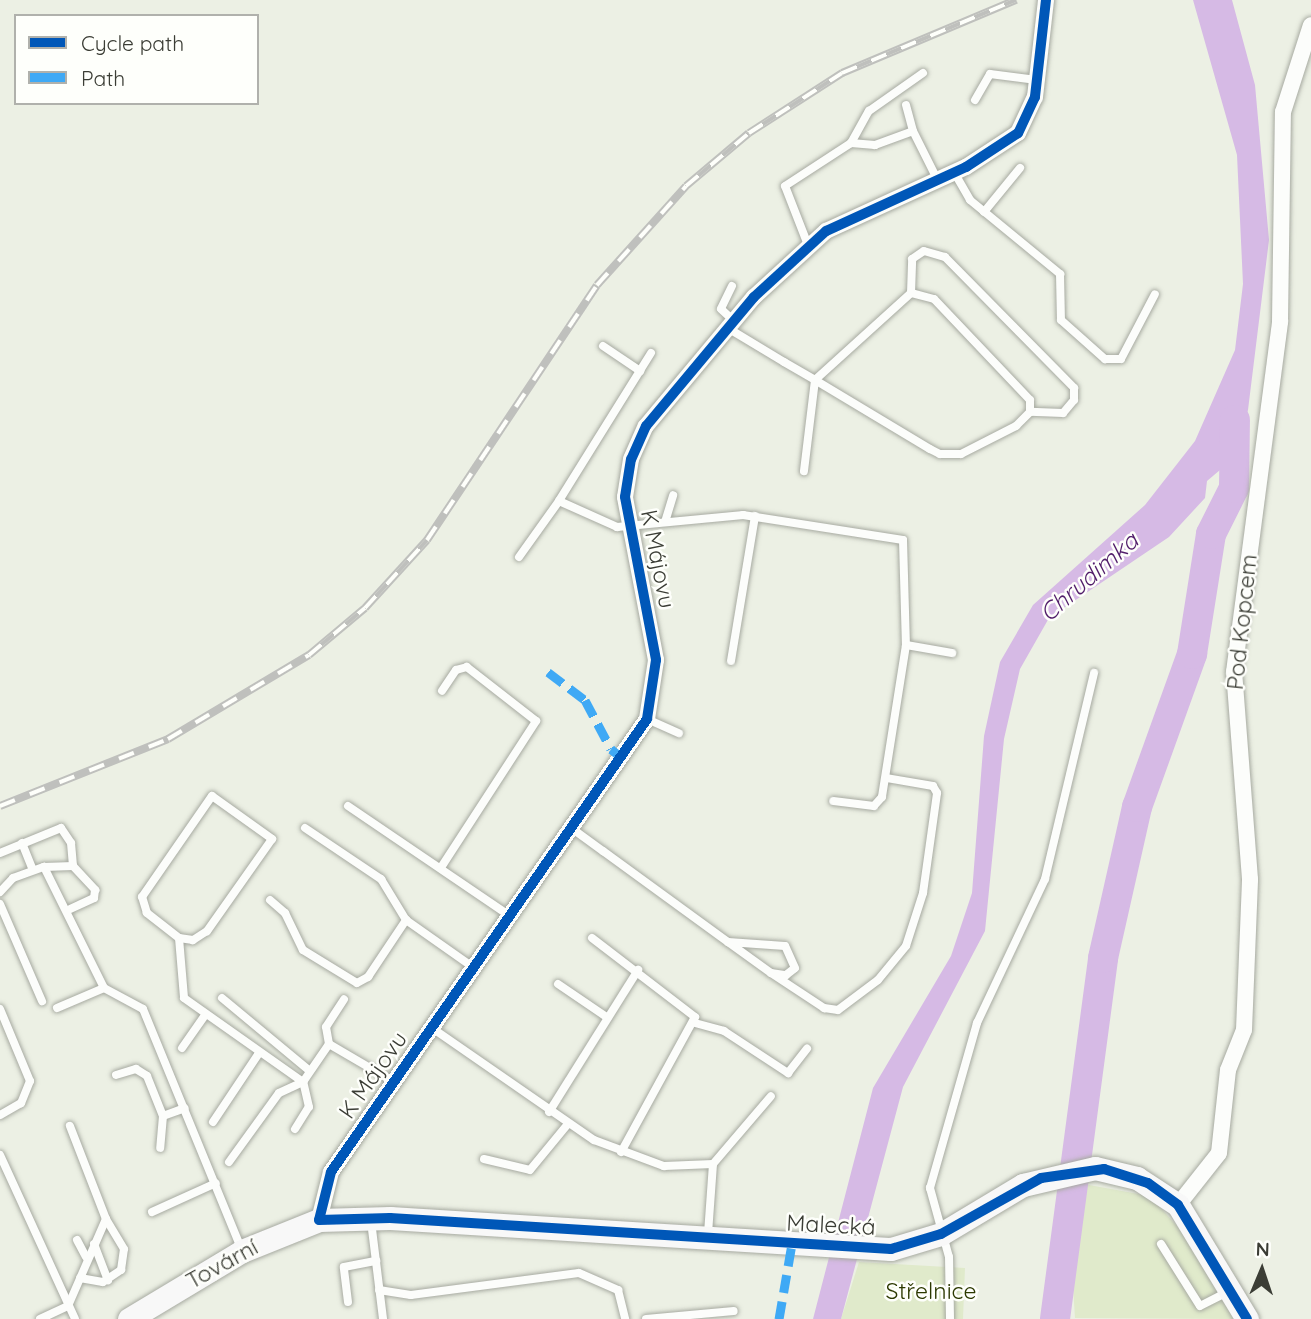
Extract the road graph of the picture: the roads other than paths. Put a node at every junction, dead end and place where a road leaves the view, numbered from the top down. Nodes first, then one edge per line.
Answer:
1 (1046, 0) edge
2 (1311, 26) edge
3 (923, 73) dead end
4 (1037, 80) junction
5 (975, 100) dead end
6 (906, 105) dead end
7 (913, 131) junction
8 (851, 144) junction
9 (1020, 168) dead end
10 (954, 172) junction
11 (937, 179) junction
12 (984, 212) junction
13 (808, 245) junction
14 (732, 286) dead end
15 (911, 293) junction
16 (1155, 294) dead end
17 (730, 324) junction
18 (603, 346) dead end
19 (651, 353) dead end
20 (640, 371) junction
21 (815, 380) junction
22 (1030, 412) junction
23 (804, 471) dead end
24 (673, 495) dead end
25 (559, 500) junction
26 (755, 516) junction
27 (665, 522) junction
28 (627, 526) junction
29 (519, 557) dead end
30 (906, 645) junction
31 (952, 653) dead end
32 (732, 661) dead end
33 (1094, 673) dead end
34 (442, 691) dead end
35 (647, 719) junction
36 (679, 733) dead end
37 (886, 778) junction
38 (833, 801) dead end
39 (348, 806) dead end
40 (305, 828) dead end
41 (574, 830) junction
42 (22, 843) junction
43 (0, 853) edge
44 (73, 866) junction
45 (442, 866) junction
46 (44, 867) junction
47 (33, 870) junction
48 (1, 886) edge
49 (270, 901) dead end
50 (0, 904) edge
51 (70, 909) junction
52 (510, 916) junction
53 (406, 920) junction
54 (179, 938) junction
55 (592, 938) dead end
56 (728, 942) junction
57 (474, 968) junction
58 (638, 970) junction
59 (771, 973) junction
60 (558, 984) dead end
61 (104, 988) junction
62 (222, 998) dead end
63 (344, 999) dead end
64 (42, 1000) dead end
65 (57, 1008) dead end
66 (0, 1009) edge
67 (204, 1017) junction
68 (608, 1018) junction
69 (695, 1023) junction
70 (432, 1028) junction
71 (328, 1044) junction
72 (182, 1048) dead end
73 (807, 1049) dead end
74 (259, 1053) junction
75 (310, 1070) junction
76 (116, 1074) dead end
77 (303, 1082) junction
78 (394, 1082) junction
79 (771, 1096) dead end
80 (185, 1108) junction
81 (550, 1112) junction
82 (0, 1115) edge
83 (163, 1116) junction
84 (213, 1122) dead end
85 (567, 1125) junction
86 (69, 1126) dead end
87 (295, 1129) dead end
88 (160, 1148) dead end
89 (621, 1152) junction
90 (0, 1155) edge
91 (484, 1159) dead end
92 (229, 1162) dead end
93 (713, 1164) junction
94 (216, 1183) junction
95 (1178, 1205) junction
96 (152, 1212) dead end
97 (370, 1218) junction
98 (106, 1219) junction
99 (319, 1220) junction
100 (941, 1234) junction
101 (707, 1238) junction
102 (77, 1240) dead end
103 (94, 1244) junction
104 (1161, 1244) dead end
105 (242, 1251) junction
106 (86, 1257) junction
107 (376, 1261) junction
108 (80, 1279) junction
109 (108, 1280) junction
110 (1233, 1288) junction
111 (379, 1290) junction
112 (348, 1302) dead end
113 (68, 1306) junction
114 (734, 1311) dead end
115 (683, 1317) edge
116 (40, 1319) edge
117 (75, 1319) edge
118 (129, 1319) edge
119 (383, 1319) edge
120 (625, 1319) edge
121 (646, 1319) edge
122 (950, 1319) edge
123 (1247, 1319) edge

1 - 4 street, K Májovu
2 - 95 street, Pod Kopcem
3 - 8 lane
4 - 5 lane
4 - 10 street, K Májovu
6 - 7 lane
7 - 8 lane
7 - 11 lane
8 - 13 lane
9 - 12 lane
10 - 11 street, K Májovu
10 - 12 lane
11 - 13 street, K Májovu
12 - 16 lane
13 - 17 street, K Májovu
14 - 17 lane
15 - 21 lane
15 - 22 lane
15 - 22 lane
17 - 21 lane
17 - 28 street, K Májovu
18 - 20 lane
19 - 20 lane
20 - 25 lane
21 - 22 lane
21 - 23 lane
24 - 27 lane
25 - 28 lane
25 - 29 lane
26 - 27 lane
26 - 30 lane
26 - 32 lane
27 - 28 lane
28 - 35 street, K Májovu
30 - 31 lane
30 - 37 lane
33 - 100 lane
34 - 45 lane
35 - 36 lane
35 - 41 street, K Májovu
37 - 38 lane
37 - 59 lane
39 - 45 lane
40 - 53 lane
41 - 52 street, K Májovu
41 - 56 lane
42 - 43 lane
42 - 44 lane
42 - 47 lane
44 - 46 lane
44 - 51 lane
45 - 52 lane
46 - 47 lane
46 - 51 lane
47 - 48 lane
49 - 53 lane
50 - 64 lane
51 - 61 lane
52 - 57 street, K Májovu
53 - 57 lane
54 - 54 lane
54 - 67 lane
55 - 58 lane
56 - 59 lane
56 - 59 lane
57 - 70 street, K Májovu
58 - 68 lane
58 - 69 lane
60 - 68 lane
61 - 65 lane
61 - 80 lane
62 - 75 lane
63 - 71 lane
66 - 82 lane
67 - 72 lane
67 - 74 lane
68 - 81 lane
69 - 73 lane
69 - 89 lane
70 - 78 street, K Májovu
70 - 81 lane
71 - 75 lane
71 - 78 lane
74 - 77 lane
74 - 84 lane
75 - 77 lane
76 - 83 lane
77 - 87 lane
77 - 92 lane
78 - 99 street, K Májovu
79 - 93 lane
80 - 83 lane
80 - 94 lane
81 - 85 lane
83 - 88 lane
85 - 89 lane
85 - 91 lane
86 - 98 lane
89 - 93 lane
90 - 113 lane
93 - 101 lane
94 - 96 lane
94 - 105 lane
95 - 100 street, Malecká
95 - 110 street, Malecká
97 - 99 street, Malecká
97 - 101 street, Malecká
97 - 107 lane
98 - 103 lane
98 - 109 lane
99 - 105 street, Tovární
100 - 101 street, Malecká
100 - 122 lane
102 - 106 lane
103 - 106 lane
103 - 109 lane
104 - 110 lane
105 - 118 street, Tovární
106 - 108 lane
107 - 111 lane
107 - 112 lane
108 - 109 lane
108 - 113 lane
110 - 123 street, Malecká
111 - 119 lane
111 - 120 lane
113 - 116 lane
113 - 117 lane
114 - 115 lane
115 - 121 lane

